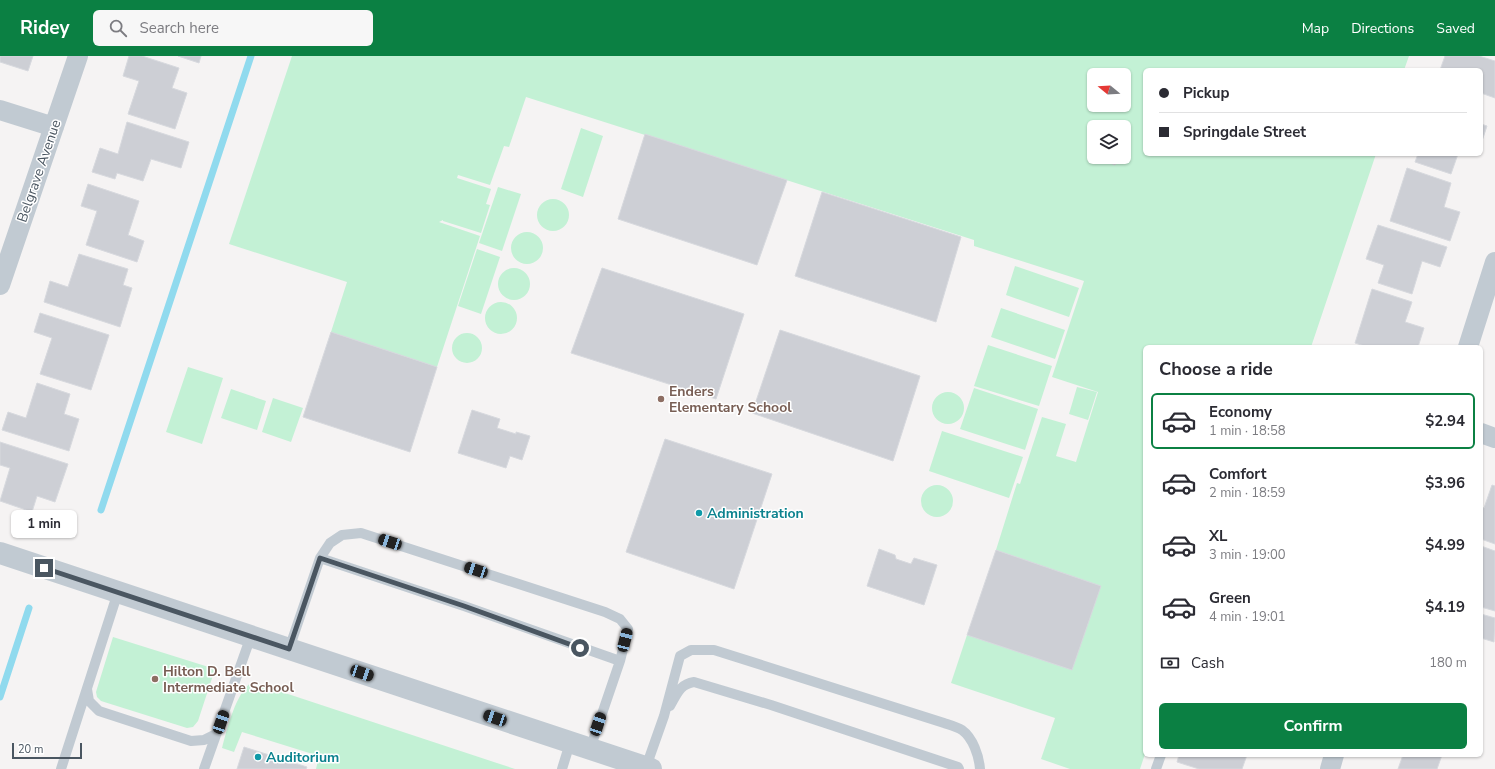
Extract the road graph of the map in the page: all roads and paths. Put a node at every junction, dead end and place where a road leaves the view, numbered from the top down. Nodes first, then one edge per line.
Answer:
1 (78, 56) edge
2 (0, 110) edge
3 (54, 127) junction
4 (1495, 262) edge
5 (0, 285) edge
6 (1469, 345) edge
7 (1483, 434) edge
8 (1495, 438) edge
9 (0, 554) edge
10 (320, 558) junction
11 (118, 592) junction
12 (251, 636) junction
13 (289, 649) junction
14 (620, 661) junction
15 (86, 690) junction
16 (664, 716) junction
17 (216, 734) junction
18 (580, 746) junction
19 (1160, 757) edge
20 (1333, 757) edge
21 (648, 768) edge
22 (61, 769) edge
23 (204, 769) edge
24 (562, 769) edge
25 (959, 769) edge
26 (980, 769) edge
27 (1156, 769) edge
28 (1330, 769) edge

1 - 3 street, Belgrave Avenue
2 - 3 street
3 - 5 street, Belgrave Avenue
4 - 6 street
7 - 8 street
9 - 11 street
10 - 13 lane
10 - 14 lane
10 - 14 lane
11 - 12 street
11 - 15 lane
12 - 13 street
12 - 17 lane
13 - 18 street
14 - 18 lane
15 - 17 lane
15 - 22 lane
16 - 21 lane
16 - 25 lane
16 - 26 lane
17 - 23 lane
18 - 21 street
18 - 24 lane
19 - 27 lane
20 - 28 street

